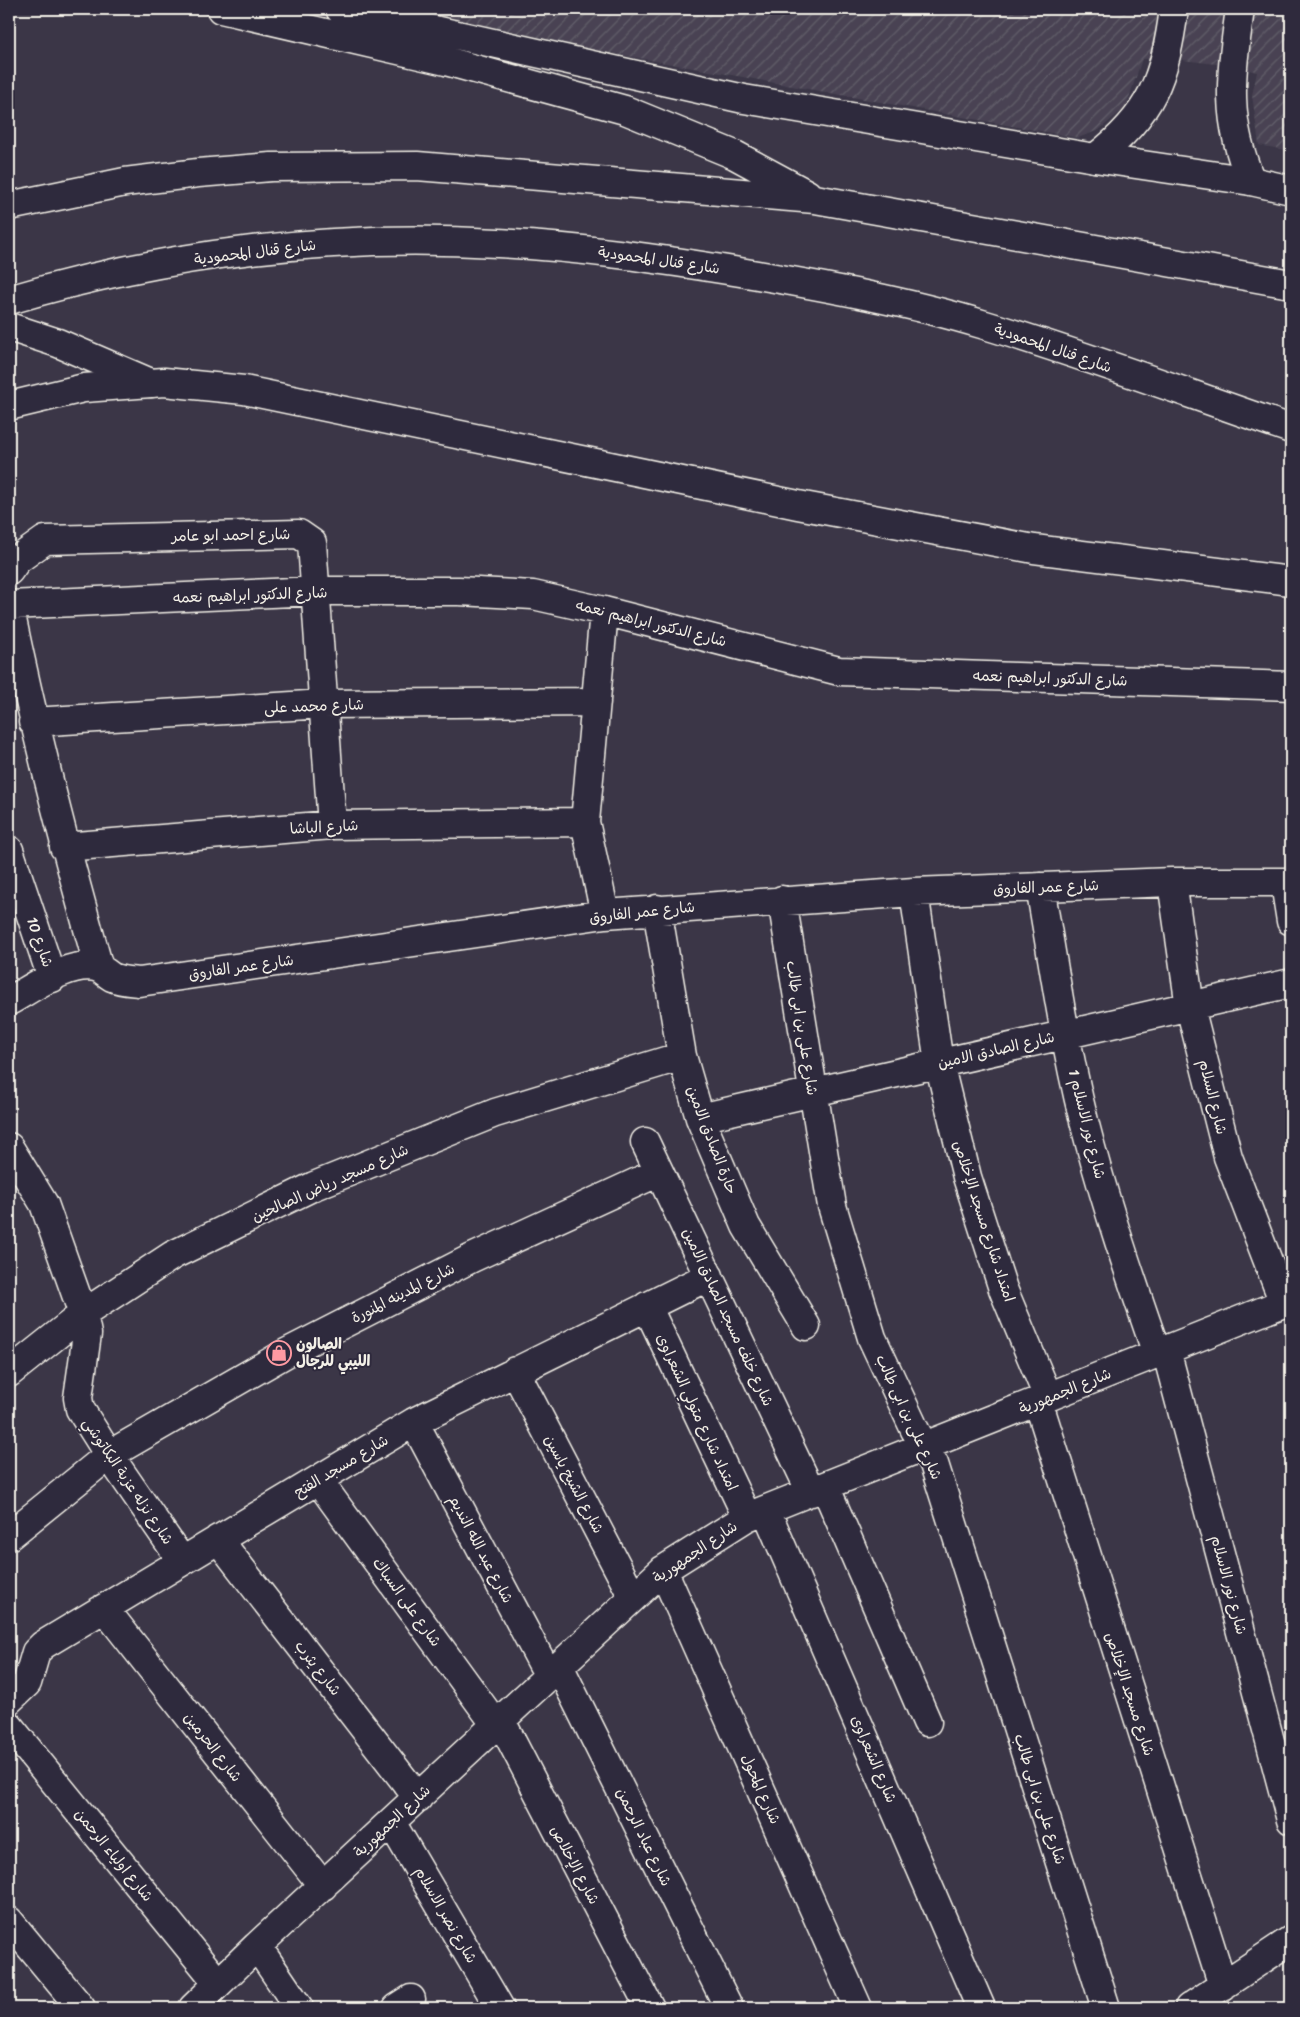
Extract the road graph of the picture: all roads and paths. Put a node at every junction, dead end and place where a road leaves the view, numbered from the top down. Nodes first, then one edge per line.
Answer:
1 (221, 9) edge
2 (340, 9) edge
3 (1174, 9) edge
4 (1240, 9) edge
5 (1095, 158) junction
6 (1251, 181) junction
7 (1291, 190) edge
8 (815, 199) junction
9 (9, 206) edge
10 (1291, 284) edge
11 (9, 300) edge
12 (9, 327) edge
13 (151, 383) junction
14 (9, 406) edge
15 (1291, 429) edge
16 (9, 571) edge
17 (1291, 581) edge
18 (316, 591) junction
19 (9, 605) edge
20 (604, 610) junction
21 (1291, 686) edge
22 (596, 702) junction
23 (324, 704) junction
24 (33, 722) junction
25 (585, 822) junction
26 (332, 825) junction
27 (64, 847) junction
28 (12, 868) edge
29 (1172, 882) junction
30 (1288, 882) edge
31 (1040, 887) junction
32 (914, 892) junction
33 (782, 900) junction
34 (657, 909) junction
35 (605, 914) junction
36 (1291, 921) edge
37 (99, 968) junction
38 (52, 978) junction
39 (1291, 983) edge
40 (9, 1001) edge
41 (1190, 1007) junction
42 (1065, 1034) junction
43 (682, 1056) junction
44 (939, 1063) junction
45 (813, 1092) junction
46 (700, 1118) junction
47 (645, 1142) dead end
48 (9, 1147) edge
49 (659, 1172) junction
50 (709, 1276) junction
51 (1288, 1302) edge
52 (647, 1306) junction
53 (82, 1314) junction
54 (806, 1326) dead end
55 (1162, 1352) junction
56 (515, 1371) junction
57 (9, 1373) edge
58 (1043, 1399) junction
59 (414, 1422) junction
60 (924, 1446) junction
61 (109, 1455) junction
62 (318, 1480) junction
63 (818, 1489) junction
64 (757, 1513) junction
65 (9, 1536) edge
66 (218, 1540) junction
67 (182, 1561) junction
68 (663, 1570) junction
69 (634, 1597) junction
70 (104, 1608) junction
71 (554, 1671) junction
72 (9, 1700) edge
73 (927, 1722) dead end
74 (498, 1723) junction
75 (9, 1726) edge
76 (418, 1798) junction
77 (1291, 1820) edge
78 (391, 1822) junction
79 (323, 1886) junction
80 (9, 1921) edge
81 (1291, 1940) edge
82 (257, 1946) junction
83 (218, 1983) junction
84 (1223, 1986) junction
85 (81, 2008) edge
86 (193, 2008) edge
87 (299, 2008) edge
88 (500, 2008) edge
89 (650, 2008) edge
90 (729, 2008) edge
91 (858, 2008) edge
92 (981, 2008) edge
93 (1106, 2008) edge
94 (1190, 2008) edge

1 - 8 street
2 - 5 street
3 - 5 street
4 - 6 street
5 - 6 street
6 - 7 street
8 - 9 street
8 - 10 street
11 - 15 street, شارع قنال المحمودية
12 - 13 street
13 - 14 street
13 - 17 street
16 - 18 street, شارع احمد ابو عامر
18 - 19 street, شارع الدكتور ابراهيم نعمه
18 - 20 street, شارع الدكتور ابراهيم نعمه
18 - 23 street, شارع احمد ابو عامر
19 - 24 street
20 - 21 street, شارع الدكتور ابراهيم نعمه
20 - 22 street
22 - 23 street, شارع محمد على
22 - 25 street
23 - 24 street, شارع محمد على
23 - 26 street, شارع احمد ابو عامر
24 - 27 street
25 - 26 street, شارع الباشا
25 - 35 street
26 - 27 street, شارع الباشا
27 - 37 street
28 - 38 street, شارع 10
29 - 30 street, شارع عمر الفاروق
29 - 31 street, شارع عمر الفاروق
29 - 41 street, شارع السلام
30 - 36 street
31 - 32 street, شارع عمر الفاروق
31 - 42 street, شارع نور الاسلام 1
32 - 33 street, شارع عمر الفاروق
32 - 44 street, امتداد شارع مسجد الإخلاص
33 - 34 street, شارع عمر الفاروق
33 - 45 street, شارع على بن ابى طالب
34 - 35 street, شارع عمر الفاروق
34 - 43 street, حارة الصادق الامين
35 - 37 street, شارع عمر الفاروق
37 - 38 street, شارع عمر الفاروق
38 - 40 street, شارع عمر الفاروق
39 - 41 street, شارع الصادق الامين
41 - 42 street, شارع الصادق الامين
41 - 51 street, شارع السلام
42 - 44 street, شارع الصادق الامين
42 - 55 street, شارع نور الاسلام 1
43 - 46 street, حارة الصادق الامين
43 - 53 street, شارع مسجد رياض الصالحين
44 - 45 street, شارع الصادق الامين
44 - 58 street, امتداد شارع مسجد الإخلاص
45 - 46 street, شارع الصادق الامين
45 - 60 street, شارع على بن ابى طالب
46 - 54 street, حارة الصادق الامين
47 - 49 street, شارع خلف مسجد الصادق الامين
48 - 53 street, شارع نزله عزبة البكاتوشي
49 - 50 street, شارع خلف مسجد الصادق الامين
49 - 61 street, شارع المدينه المنورة
50 - 52 street, شارع مسجد الفتح
50 - 63 street, شارع خلف مسجد الصادق الامين
51 - 55 street, شارع الجمهورية
52 - 56 street, شارع مسجد الفتح
52 - 64 street, امتداد شارع متولي الشعراوى
53 - 57 street, شارع مسجد رياض الصالحين
53 - 61 street, شارع نزله عزبة البكاتوشي
55 - 58 street, شارع الجمهورية
55 - 77 street, شارع نور الاسلام
56 - 59 street, شارع مسجد الفتح
56 - 69 street, شارع الشيخ ياسين
58 - 60 street, شارع الجمهورية
58 - 84 street, شارع مسجد الإخلاص
59 - 62 street, شارع مسجد الفتح
59 - 71 street, شارع عبد الله النديم
60 - 63 street, شارع الجمهورية
60 - 93 street, شارع على بن ابى طالب
61 - 65 street, شارع المدينه المنورة
61 - 67 street, شارع نزله عزبة البكاتوشي
62 - 66 street, شارع مسجد الفتح
62 - 74 street, شارع على السباك
63 - 64 street, شارع الجمهورية
63 - 73 street, شارع خلف مسجد الصادق الامين
64 - 68 street, شارع الجمهورية
64 - 92 street, شارع الشعراوى
66 - 67 street, شارع مسجد الفتح
66 - 76 street, شارع يثرب
67 - 70 street, شارع مسجد الفتح
68 - 69 street, شارع الجمهورية
68 - 91 street, شارع المحول
69 - 71 street, شارع الجمهورية
70 - 72 street, شارع مسجد الفتح
70 - 79 street, شارع الحرمين
71 - 74 street, شارع الجمهورية
71 - 90 street, شارع عباد الرحمن
74 - 76 street, شارع الجمهورية
74 - 89 street, شارع الإخلاص
75 - 83 street, شارع اولياء الرحمن
76 - 78 street, شارع الجمهورية
78 - 79 street, شارع الجمهورية
78 - 88 street, شارع نصر الاسلام
79 - 82 street, شارع الجمهورية
80 - 85 street
81 - 84 street
82 - 83 street, شارع الجمهورية
82 - 87 street
83 - 86 street, شارع الجمهورية
84 - 94 street

